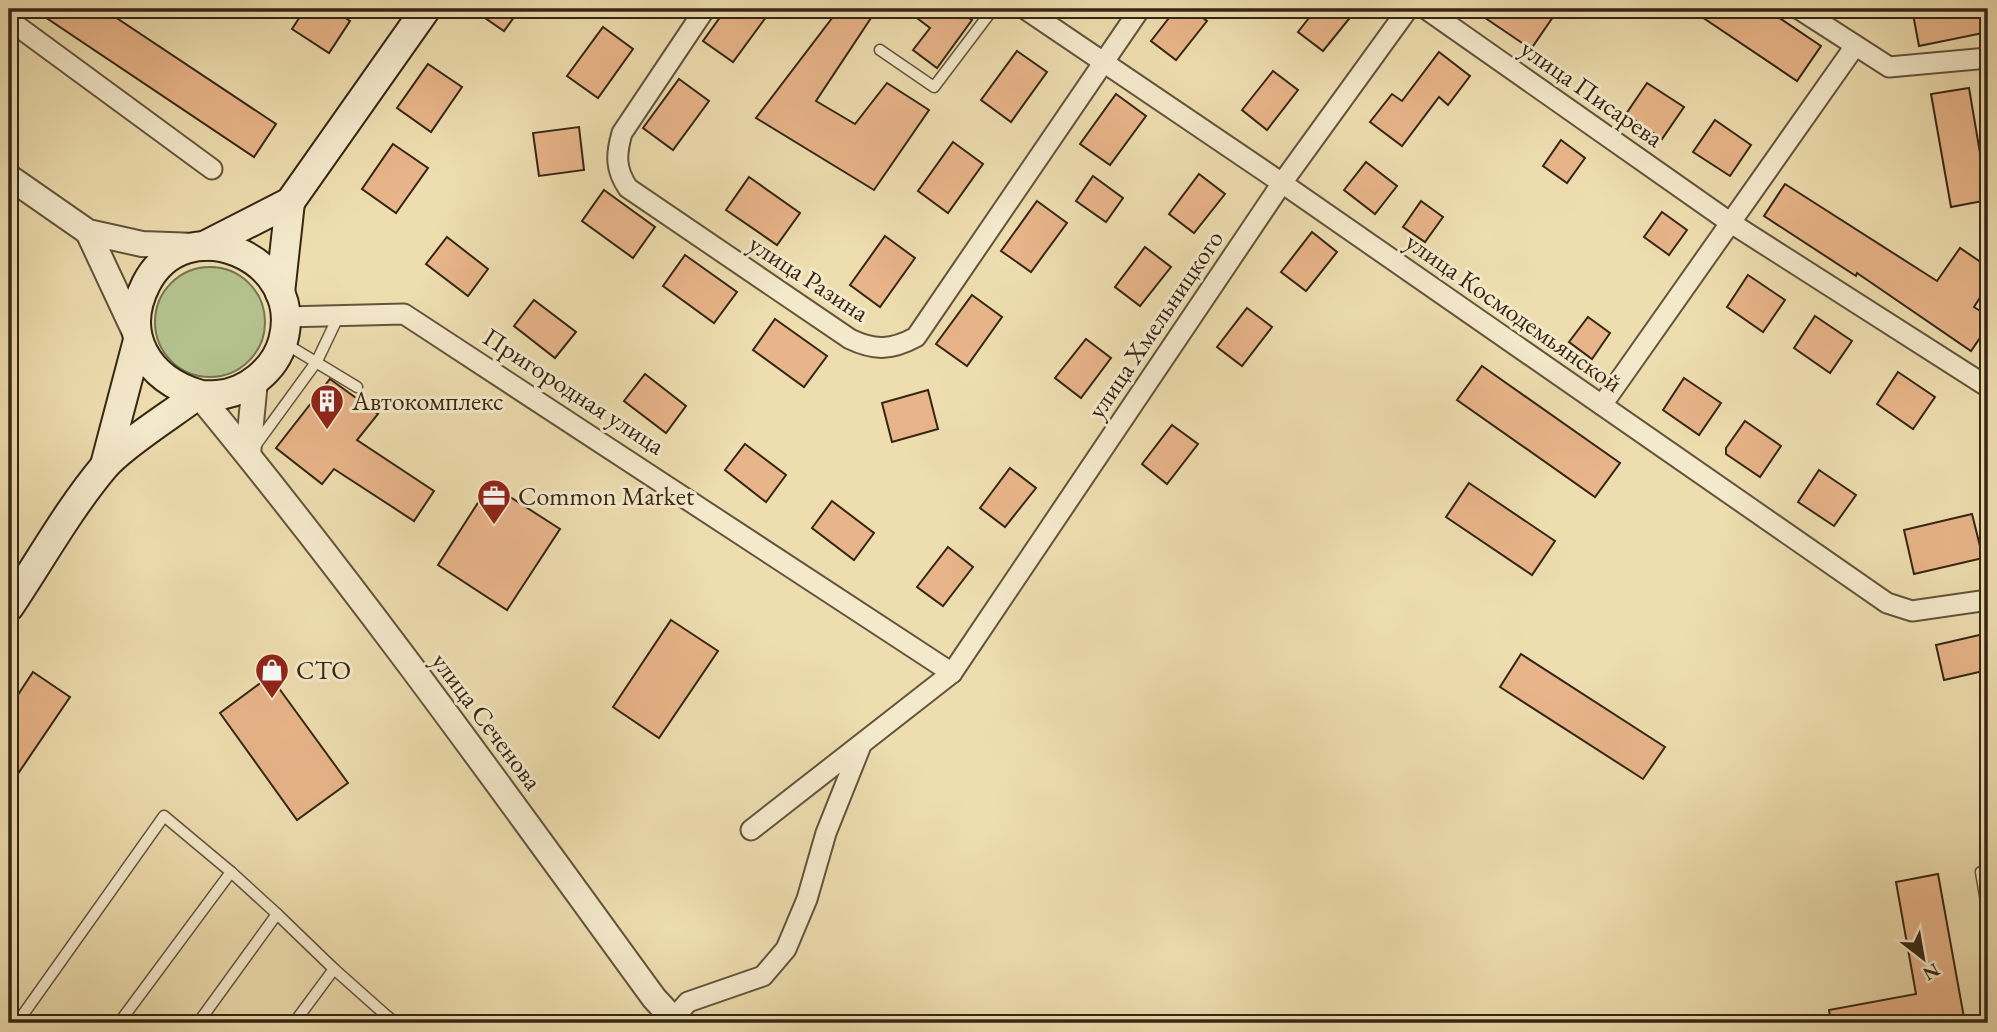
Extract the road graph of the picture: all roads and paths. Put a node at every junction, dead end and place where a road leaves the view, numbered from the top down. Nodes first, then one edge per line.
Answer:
1 (426, 9) edge
2 (705, 9) edge
3 (993, 9) edge
4 (1024, 9) edge
5 (1140, 9) edge
6 (1408, 9) edge
7 (1426, 9) edge
8 (1798, 9) edge
9 (9, 20) edge
10 (1854, 46) junction
11 (880, 50) dead end
12 (1988, 60) edge
13 (1104, 62) junction
14 (212, 169) dead end
15 (9, 177) edge
16 (1282, 183) junction
17 (290, 202) junction
18 (1728, 221) junction
19 (88, 232) junction
20 (204, 246) junction
21 (283, 317) junction
22 (338, 317) junction
23 (138, 340) junction
24 (317, 361) junction
25 (255, 381) junction
26 (356, 387) dead end
27 (1988, 387) edge
28 (198, 394) junction
29 (1602, 405) junction
30 (248, 454) junction
31 (105, 465) junction
32 (1988, 600) edge
33 (10, 602) edge
34 (952, 673) junction
35 (863, 741) junction
36 (751, 830) dead end
37 (1988, 869) edge
38 (231, 872) junction
39 (1988, 913) edge
40 (277, 914) junction
41 (334, 970) junction
42 (389, 1021) edge
43 (673, 1022) edge
44 (17, 1023) edge
45 (119, 1023) edge
46 (198, 1023) edge
47 (294, 1023) edge

1 - 17 main road
2 - 13 street, улица Разина
3 - 11 lane
4 - 13 street, улица Космодемьянской
5 - 13 street, улица Разина
6 - 16 street, улица Хмельницкого
7 - 18 street, улица Писарева
8 - 10 street
9 - 14 street
10 - 12 street
10 - 18 street
13 - 16 street, улица Космодемьянской
15 - 19 street
16 - 29 street, улица Космодемьянской
16 - 34 street, улица Хмельницкого
17 - 20 main road
17 - 21 main road
18 - 27 street, улица Писарева
18 - 29 street
19 - 20 street
19 - 23 street
20 - 21 main road
20 - 23 main road
21 - 22 street, Пригородная улица
21 - 24 lane
21 - 25 main road
22 - 24 lane
22 - 34 street, Пригородная улица
23 - 28 main road
23 - 31 main road
24 - 26 lane
24 - 30 lane
25 - 28 main road
25 - 30 street
28 - 30 street, улица Сеченова
28 - 31 main road
29 - 32 street, улица Космодемьянской
30 - 43 street, улица Сеченова
31 - 33 main road
34 - 35 street, улица Хмельницкого
35 - 36 street, улица Хмельницкого
35 - 43 street
37 - 39 lane
38 - 40 lane
38 - 44 lane
38 - 45 lane
40 - 41 lane
40 - 46 lane
41 - 42 lane
41 - 47 lane

